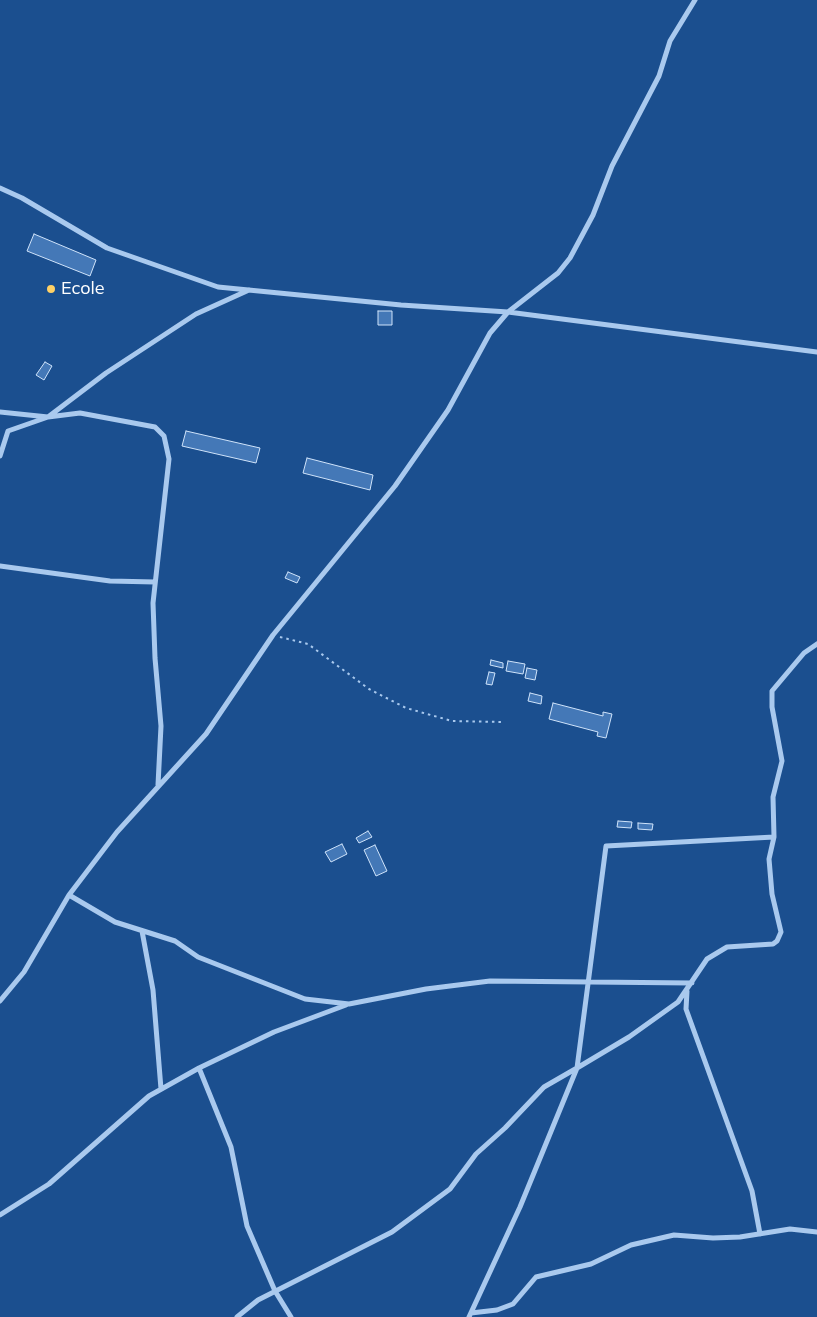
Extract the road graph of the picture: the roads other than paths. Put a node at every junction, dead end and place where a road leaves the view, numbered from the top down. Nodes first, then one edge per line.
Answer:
1 (695, 0) edge
2 (0, 188) edge
3 (250, 290) junction
4 (508, 312) junction
5 (817, 352) edge
6 (0, 412) edge
7 (48, 417) junction
8 (0, 456) edge
9 (0, 566) edge
10 (155, 582) junction
11 (817, 644) edge
12 (158, 785) junction
13 (774, 837) junction
14 (69, 895) junction
15 (142, 931) junction
16 (590, 983) junction
17 (692, 983) junction
18 (687, 990) junction
19 (0, 1001) edge
20 (349, 1004) junction
21 (199, 1068) junction
22 (577, 1068) junction
23 (161, 1089) junction
24 (0, 1215) edge
25 (817, 1232) edge
26 (760, 1234) junction
27 (275, 1291) junction
28 (470, 1315) edge
29 (237, 1317) edge
30 (291, 1317) edge

1 - 4 street
2 - 3 street
3 - 4 street
3 - 7 street
4 - 5 street
4 - 12 street
6 - 7 street
7 - 8 street
7 - 10 street
9 - 10 street
10 - 12 street
11 - 13 street
12 - 14 street
13 - 16 street
13 - 17 street
14 - 15 street
14 - 19 street
15 - 20 street
15 - 23 street
16 - 17 street
16 - 20 street
16 - 22 street
17 - 18 street
18 - 22 street
18 - 26 street
20 - 21 street
21 - 23 street
21 - 27 street
22 - 27 street
22 - 28 street
23 - 24 street
25 - 26 street
26 - 28 street
27 - 29 street
27 - 30 street

